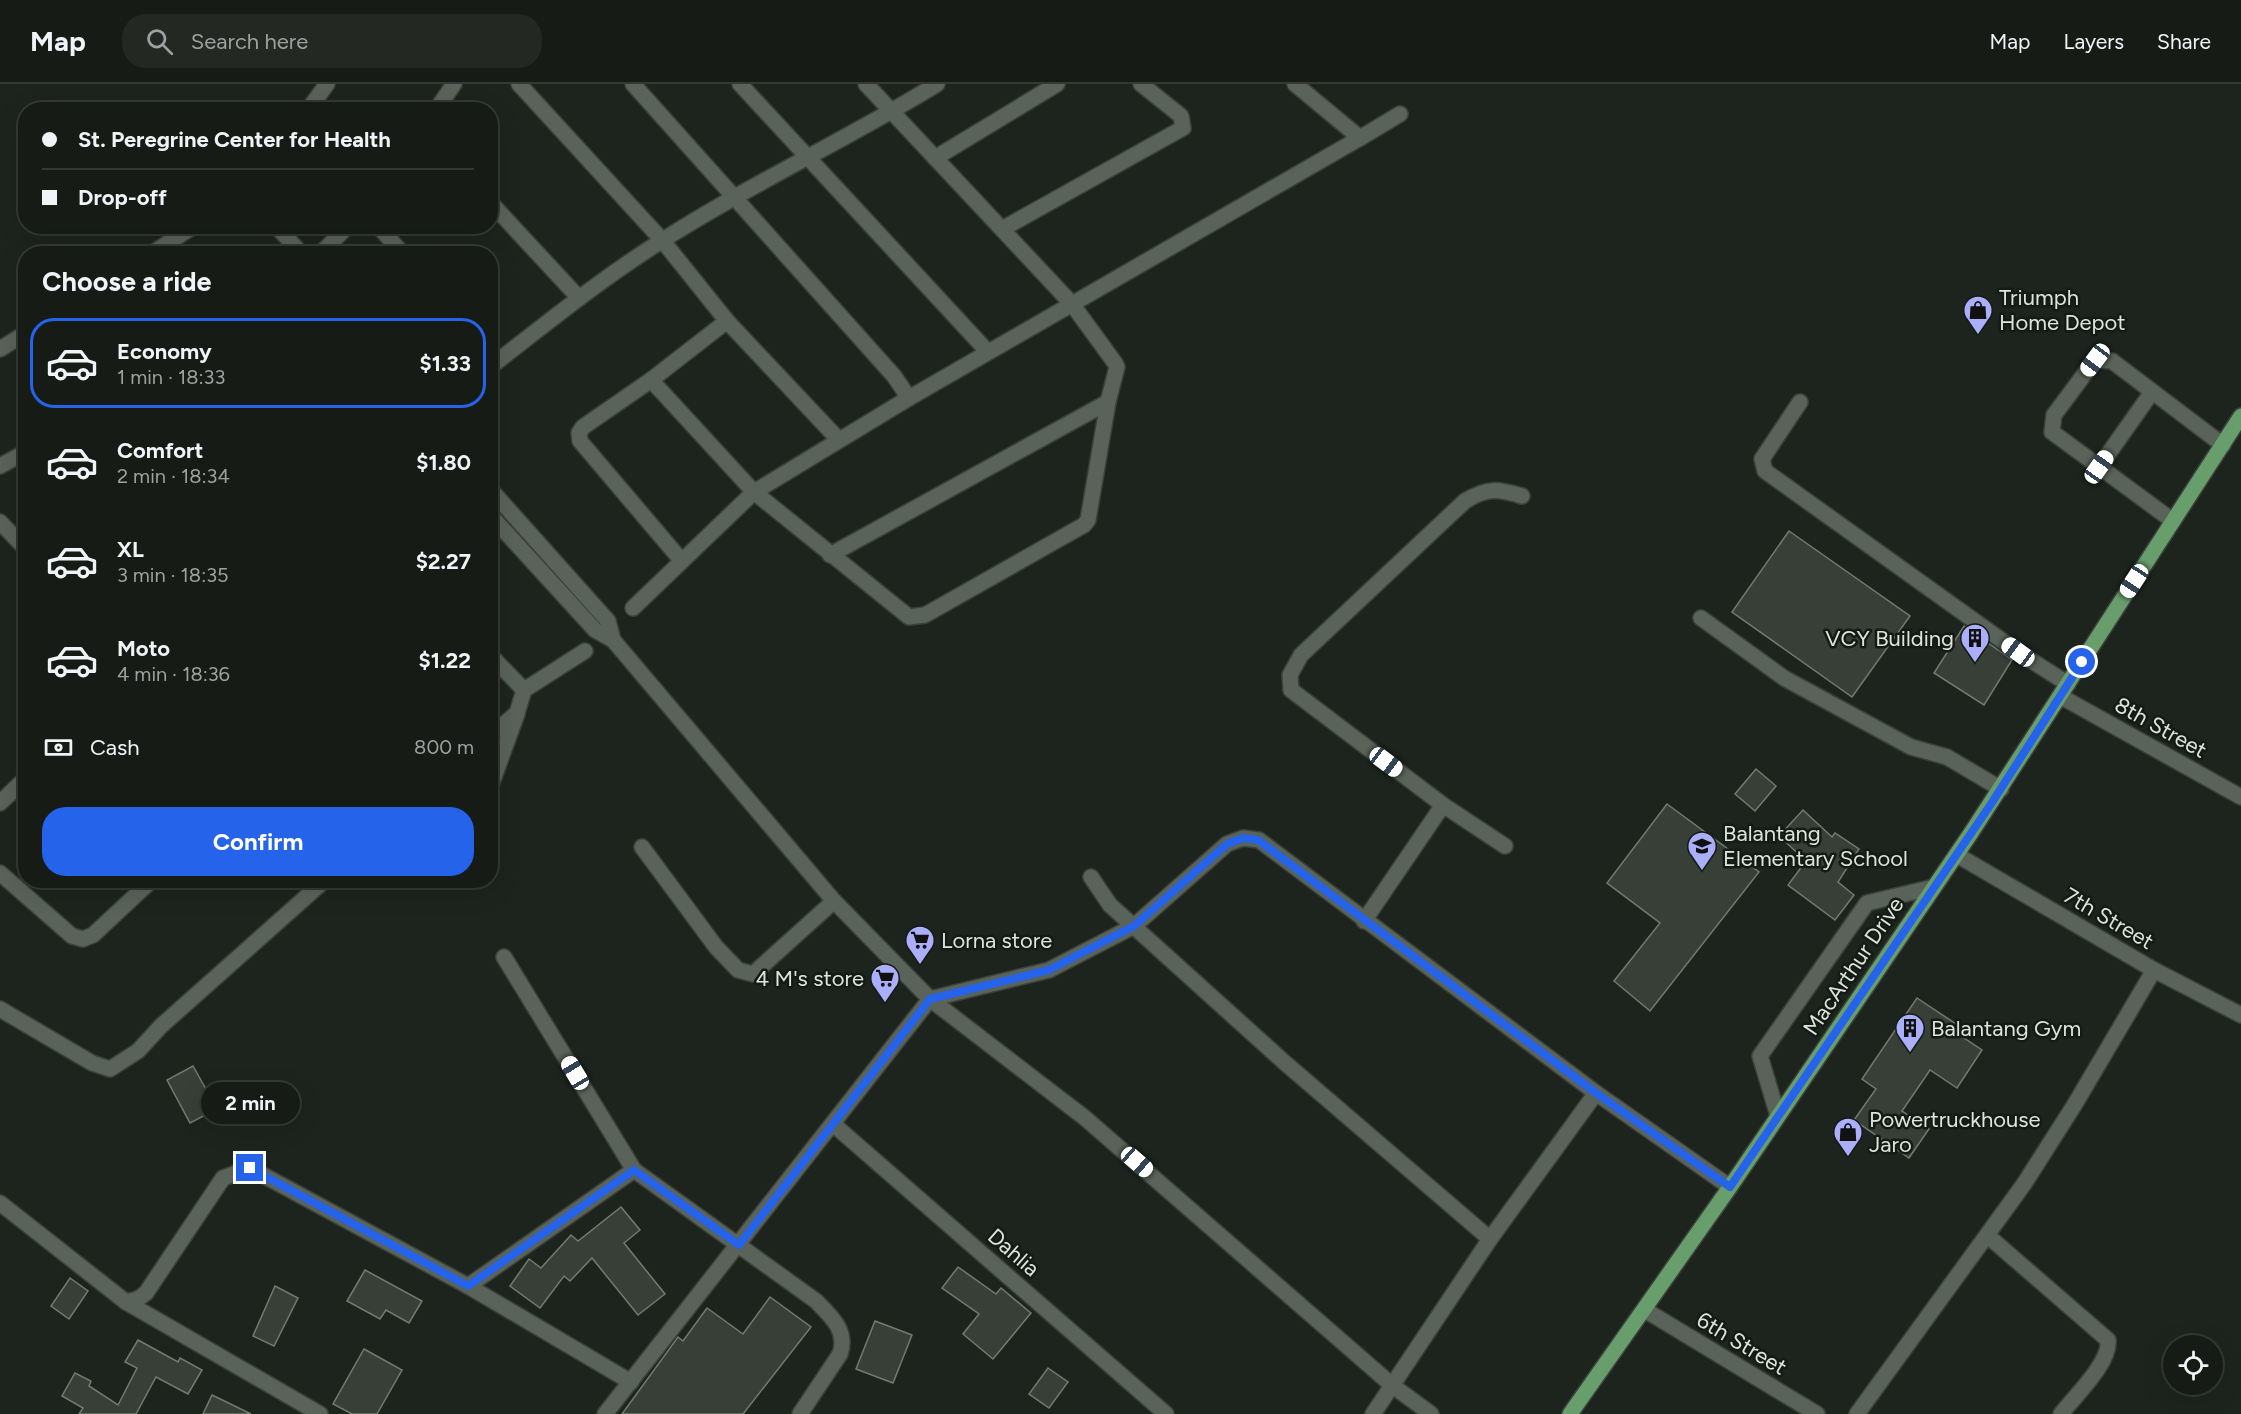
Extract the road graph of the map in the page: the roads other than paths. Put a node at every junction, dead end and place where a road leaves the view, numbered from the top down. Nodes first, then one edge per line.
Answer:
1 (327, 84) edge
2 (454, 84) edge
3 (519, 84) edge
4 (633, 84) edge
5 (740, 84) edge
6 (866, 84) edge
7 (938, 84) edge
8 (1057, 84) edge
9 (1141, 84) edge
10 (1295, 84) edge
11 (314, 102) edge
12 (442, 102) edge
13 (891, 112) junction
14 (1400, 114) dead end
15 (1360, 138) junction
16 (810, 158) junction
17 (934, 158) junction
18 (736, 196) junction
19 (498, 211) edge
20 (1002, 229) junction
21 (182, 234) edge
22 (283, 234) edge
23 (340, 234) edge
24 (385, 234) edge
25 (662, 240) junction
26 (163, 246) edge
27 (295, 246) edge
28 (328, 246) edge
29 (396, 246) edge
30 (579, 298) junction
31 (1072, 304) junction
32 (727, 321) junction
33 (18, 338) edge
34 (0, 349) edge
35 (988, 352) junction
36 (498, 355) edge
37 (651, 380) junction
38 (2152, 392) junction
39 (909, 398) junction
40 (1107, 402) junction
41 (1800, 402) dead end
42 (2241, 416) edge
43 (838, 440) junction
44 (2223, 445) junction
45 (18, 456) edge
46 (0, 466) edge
47 (2099, 467) junction
48 (754, 492) junction
49 (1522, 496) dead end
50 (498, 505) edge
51 (2173, 521) junction
52 (0, 522) edge
53 (498, 523) edge
54 (18, 541) edge
55 (830, 555) junction
56 (681, 560) junction
57 (633, 608) dead end
58 (594, 617) junction
59 (1701, 618) dead end
60 (585, 651) dead end
61 (498, 663) edge
62 (524, 690) junction
63 (2064, 690) junction
64 (517, 713) junction
65 (498, 729) edge
66 (498, 766) edge
67 (18, 786) edge
68 (2001, 789) junction
69 (2241, 797) edge
70 (0, 803) edge
71 (1443, 805) junction
72 (1506, 846) dead end
73 (642, 847) dead end
74 (1956, 855) junction
75 (0, 873) edge
76 (1091, 877) dead end
77 (18, 882) edge
78 (1934, 887) junction
79 (28, 888) edge
80 (143, 888) edge
81 (316, 888) edge
82 (834, 901) junction
83 (1364, 921) junction
84 (1134, 926) junction
85 (504, 957) dead end
86 (2154, 970) junction
87 (930, 999) junction
88 (0, 1009) edge
89 (2241, 1015) edge
90 (1596, 1093) junction
91 (1778, 1116) junction
92 (833, 1124) junction
93 (634, 1170) junction
94 (1730, 1187) junction
95 (0, 1203) edge
96 (1988, 1236) junction
97 (1490, 1239) junction
98 (739, 1245) junction
99 (468, 1286) junction
100 (126, 1302) junction
101 (1645, 1310) junction
102 (631, 1382) junction
103 (1393, 1386) junction
104 (320, 1414) edge
105 (605, 1414) edge
106 (800, 1414) edge
107 (1166, 1414) edge
108 (1373, 1414) edge
109 (1431, 1414) edge
110 (1570, 1414) edge
111 (1817, 1414) edge
112 (1857, 1414) edge
113 (2061, 1414) edge

1 - 11 street
2 - 12 street
3 - 25 street
4 - 18 street
5 - 16 street
6 - 13 street
7 - 13 street
8 - 17 street
9 - 20 street
10 - 15 street
13 - 16 street
13 - 17 street
14 - 15 street
15 - 31 street
16 - 18 street
16 - 35 street
17 - 20 street
18 - 25 street
18 - 39 street
19 - 30 street
20 - 31 street
21 - 26 street
22 - 27 street
23 - 28 street
24 - 29 street
25 - 30 street
25 - 32 street
30 - 36 street
31 - 35 street
31 - 40 street
32 - 37 street
32 - 43 street
33 - 34 street
35 - 39 street
37 - 48 street
37 - 56 street
38 - 44 street
38 - 47 street
38 - 47 street
39 - 43 street
40 - 55 street
40 - 55 street
41 - 63 street, 8th Street
42 - 44 main road, MacArthur Drive
43 - 48 street
44 - 51 main road, MacArthur Drive
45 - 46 street
47 - 51 street
48 - 55 street
48 - 56 street
49 - 71 street
50 - 58 street
51 - 63 main road, MacArthur Drive
52 - 54 street
53 - 58 street
56 - 57 street
58 - 82 street
59 - 68 street
60 - 62 street
61 - 62 street
62 - 64 street
63 - 68 main road, MacArthur Drive
63 - 69 street, 8th Street
64 - 65 street
64 - 66 street
67 - 70 street
68 - 74 main road, MacArthur Drive
71 - 72 street
71 - 83 street
73 - 82 street
74 - 78 main road, MacArthur Drive
74 - 86 street, 7th Street
75 - 77 street
76 - 84 street
78 - 91 main road, MacArthur Drive
78 - 91 street
79 - 80 street
81 - 88 street
82 - 87 street
83 - 84 street
83 - 90 street
84 - 87 street
84 - 97 street
85 - 93 street
86 - 89 street, 7th Street
86 - 96 street
87 - 92 street
87 - 103 street
90 - 94 street
90 - 97 street
91 - 94 main road, MacArthur Drive
92 - 98 street
92 - 107 street, Dahlia
93 - 98 street
93 - 99 street
94 - 101 main road, MacArthur Drive
95 - 100 street
96 - 112 street
96 - 113 street
97 - 103 street
98 - 102 street
98 - 106 street
99 - 100 street
99 - 102 street
100 - 104 street
101 - 110 main road, MacArthur Drive
101 - 111 street, 6th Street
102 - 105 street
103 - 108 street
103 - 109 street

